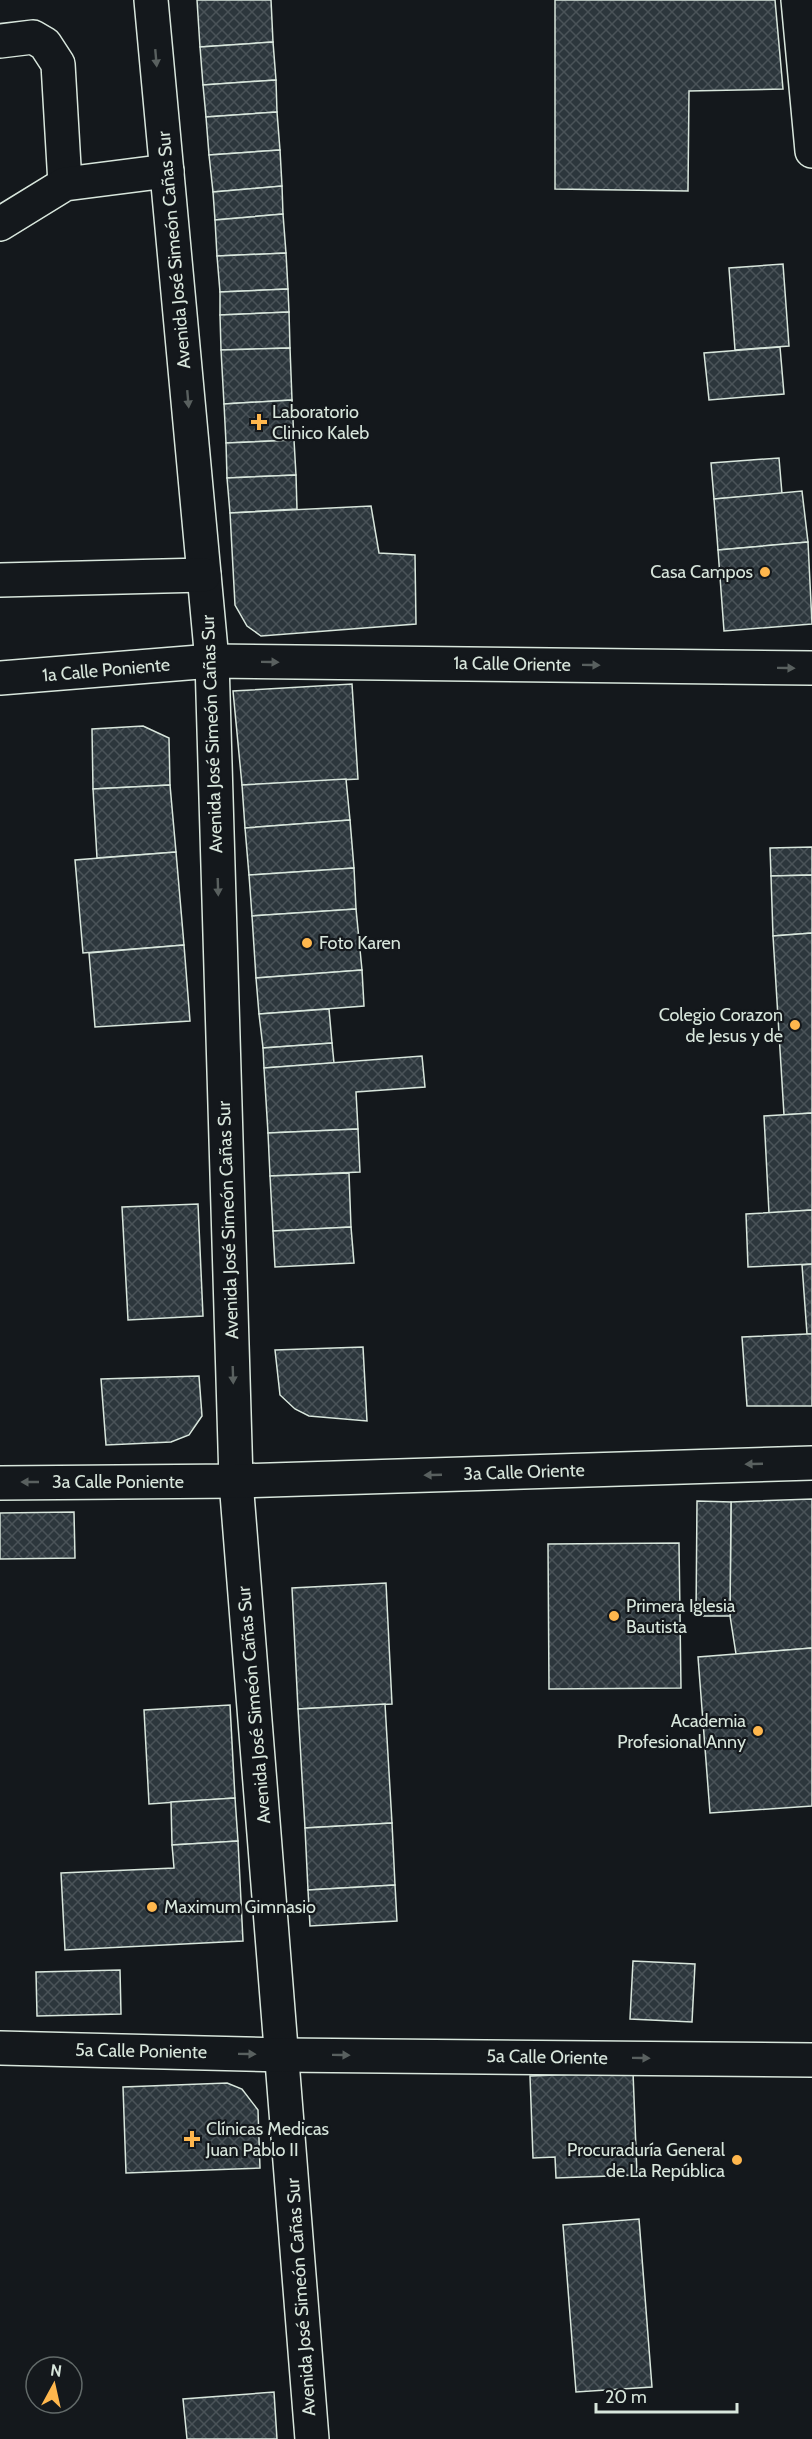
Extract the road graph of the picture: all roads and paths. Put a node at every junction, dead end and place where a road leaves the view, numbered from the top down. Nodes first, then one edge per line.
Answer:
1 (151, 0) edge
2 (798, 0) edge
3 (0, 41) edge
4 (812, 151) edge
5 (167, 171) junction
6 (65, 184) junction
7 (0, 224) edge
8 (204, 575) junction
9 (0, 579) edge
10 (212, 661) junction
11 (812, 668) edge
12 (0, 678) edge
13 (812, 1462) edge
14 (236, 1481) junction
15 (0, 1483) edge
16 (0, 2048) edge
17 (283, 2055) junction
18 (812, 2060) edge
19 (312, 2439) edge

1 -> 5 street, Avenida José Simeón Cañas Sur
2 - 4 street
3 - 6 street
5 - 6 street
5 -> 8 street, Avenida José Simeón Cañas Sur
6 - 7 street
8 - 9 street
8 - 10 street, Avenida José Simeón Cañas Sur
10 -> 11 street, 1a Calle Oriente
10 - 12 street, 1a Calle Poniente
10 -> 14 street, Avenida José Simeón Cañas Sur
13 -> 14 street, 3a Calle Oriente
14 -> 15 street, 3a Calle Poniente
14 - 17 street, Avenida José Simeón Cañas Sur
16 -> 17 street, 5a Calle Poniente
17 -> 18 street, 5a Calle Oriente
17 - 19 street, Avenida José Simeón Cañas Sur

